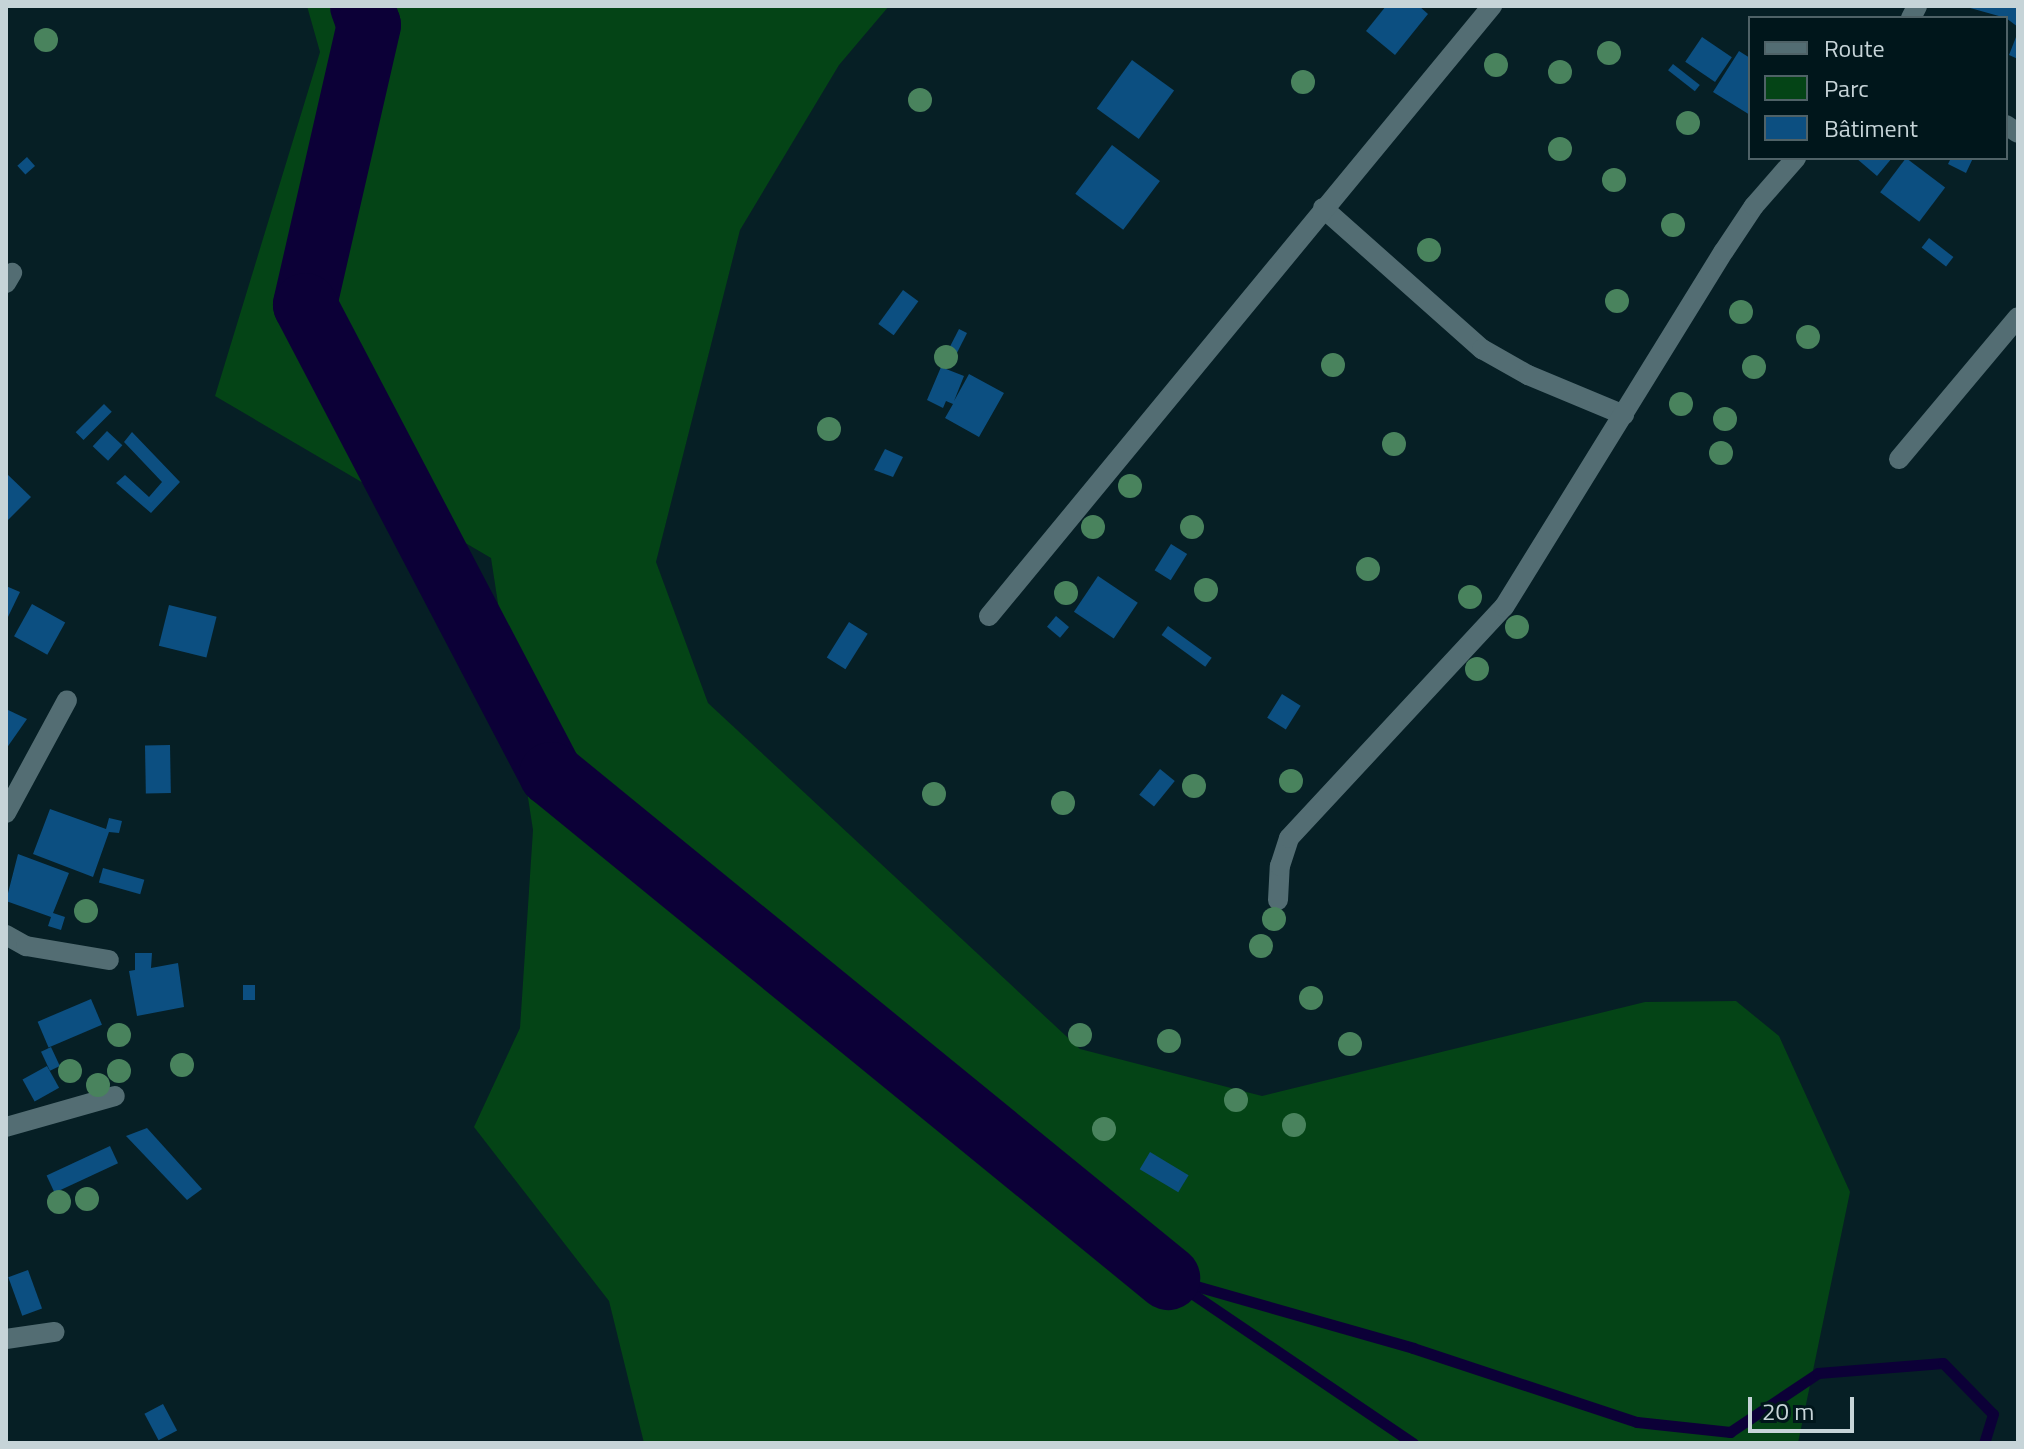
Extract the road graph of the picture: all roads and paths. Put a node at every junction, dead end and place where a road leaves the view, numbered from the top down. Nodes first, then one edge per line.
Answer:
1 (1492, 6) edge
2 (1794, 160) edge
3 (1323, 208) junction
4 (2018, 317) edge
5 (1624, 415) junction
6 (1899, 459) dead end
7 (989, 616) dead end
8 (67, 700) dead end
9 (6, 813) edge
10 (1278, 900) dead end
11 (6, 935) edge
12 (109, 960) dead end
13 (115, 1096) dead end
14 (6, 1127) edge
15 (54, 1332) dead end
16 (6, 1339) edge

1 - 3 street
2 - 5 street
3 - 5 street
3 - 7 street
4 - 6 street
5 - 10 street
8 - 9 street
11 - 12 street
13 - 14 street
15 - 16 street

